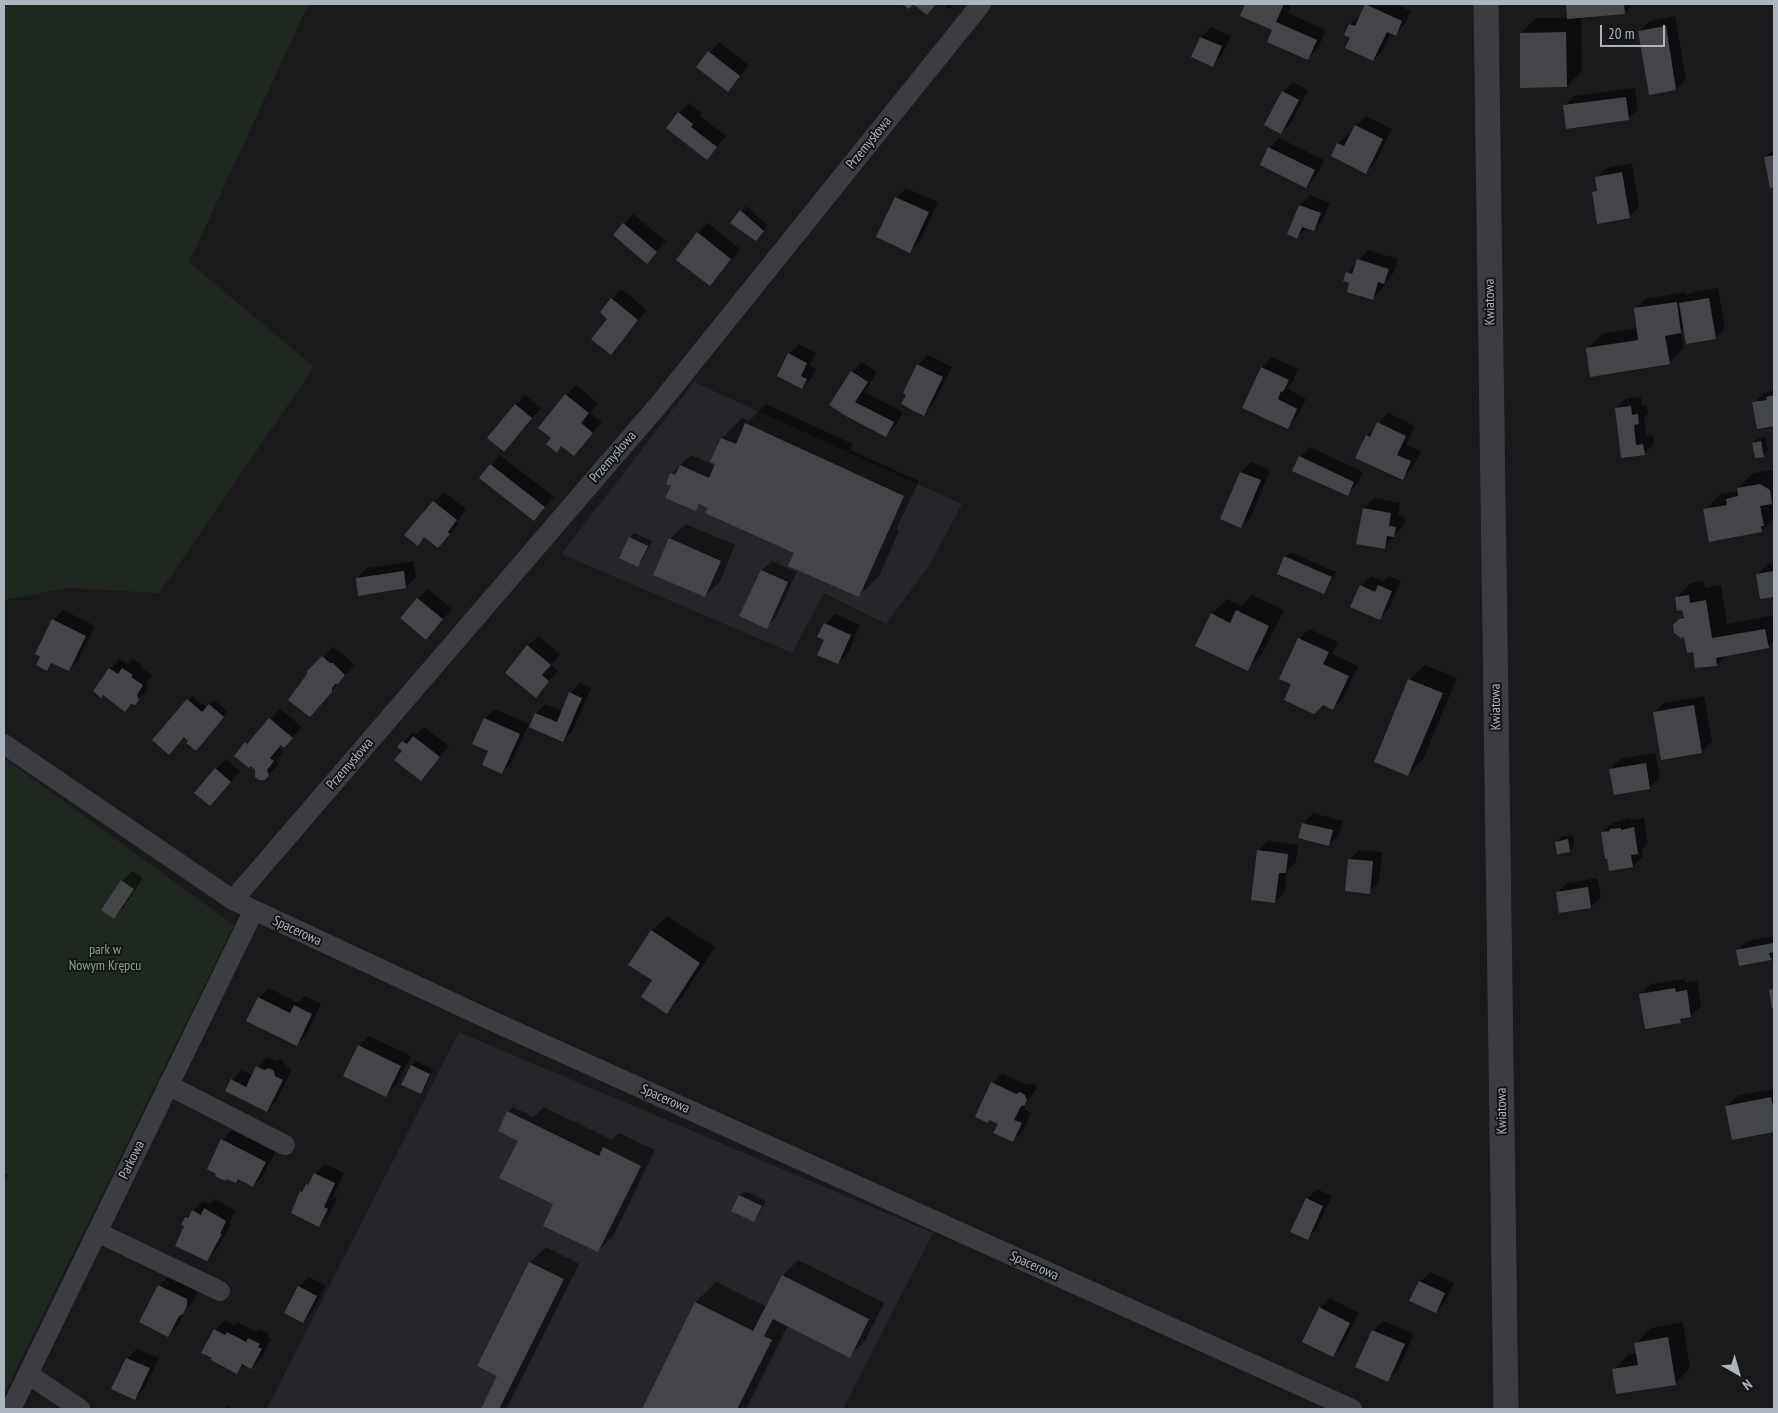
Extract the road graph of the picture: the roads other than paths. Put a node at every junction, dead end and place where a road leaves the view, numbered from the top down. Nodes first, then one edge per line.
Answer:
1 (981, 4) edge
2 (1486, 4) edge
3 (4, 744) edge
4 (233, 900) junction
5 (254, 910) junction
6 (168, 1085) junction
7 (285, 1145) dead end
8 (97, 1232) junction
9 (220, 1291) dead end
10 (28, 1374) junction
11 (11, 1409) edge
12 (80, 1409) edge
13 (1352, 1409) edge
14 (1506, 1409) edge

1 - 4 street, Przemysłowa
2 - 14 street, Kwiatowa
3 - 4 street, Spacerowa
4 - 5 street, Spacerowa
5 - 6 street, Parkowa
5 - 13 street, Spacerowa
6 - 7 street
6 - 8 street, Parkowa
8 - 9 street
8 - 10 street, Parkowa
10 - 11 street, Parkowa
10 - 12 street

